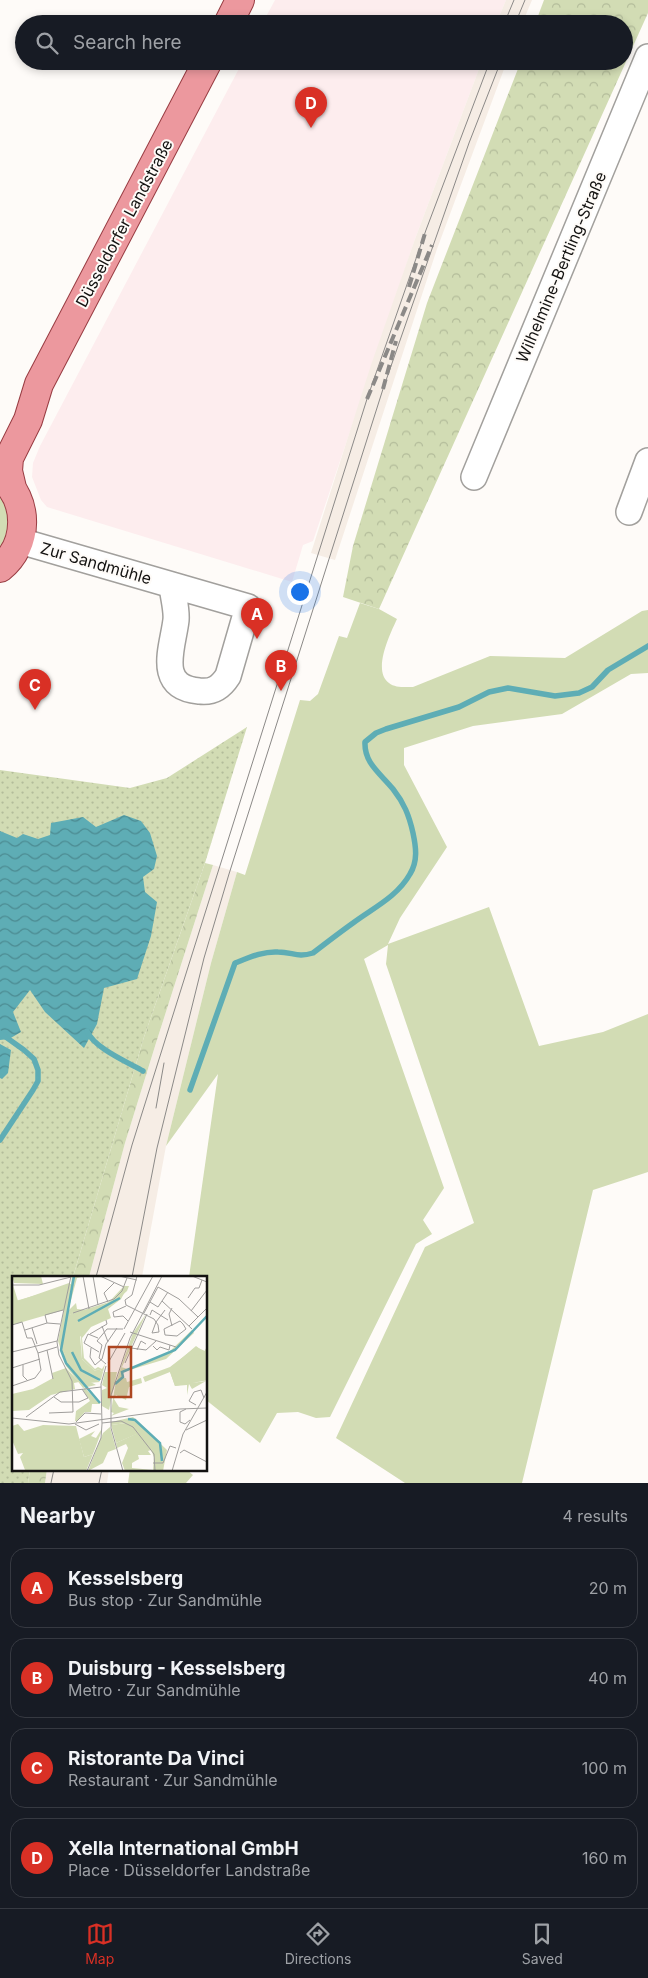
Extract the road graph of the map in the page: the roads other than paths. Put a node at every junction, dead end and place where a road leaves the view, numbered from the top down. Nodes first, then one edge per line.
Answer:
1 (240, 0) edge
2 (232, 15) edge
3 (648, 57) edge
4 (203, 70) edge
5 (39, 384) junction
6 (0, 434) edge
7 (648, 461) edge
8 (474, 477) dead end
9 (6, 482) edge
10 (628, 512) dead end
11 (20, 541) junction
12 (0, 568) edge
13 (172, 585) dead end

1 - 2 main road
3 - 8 street, Wilhelmine-Bertling-Straße
4 - 5 main road, Düsseldorfer Landstraße
5 - 6 main road, Düsseldorfer Landstraße
5 - 9 main road, Düsseldorfer Landstraße
7 - 10 street
9 - 11 main road, Düsseldorfer Landstraße
11 - 12 main road
11 - 13 street, Zur Sandmühle

